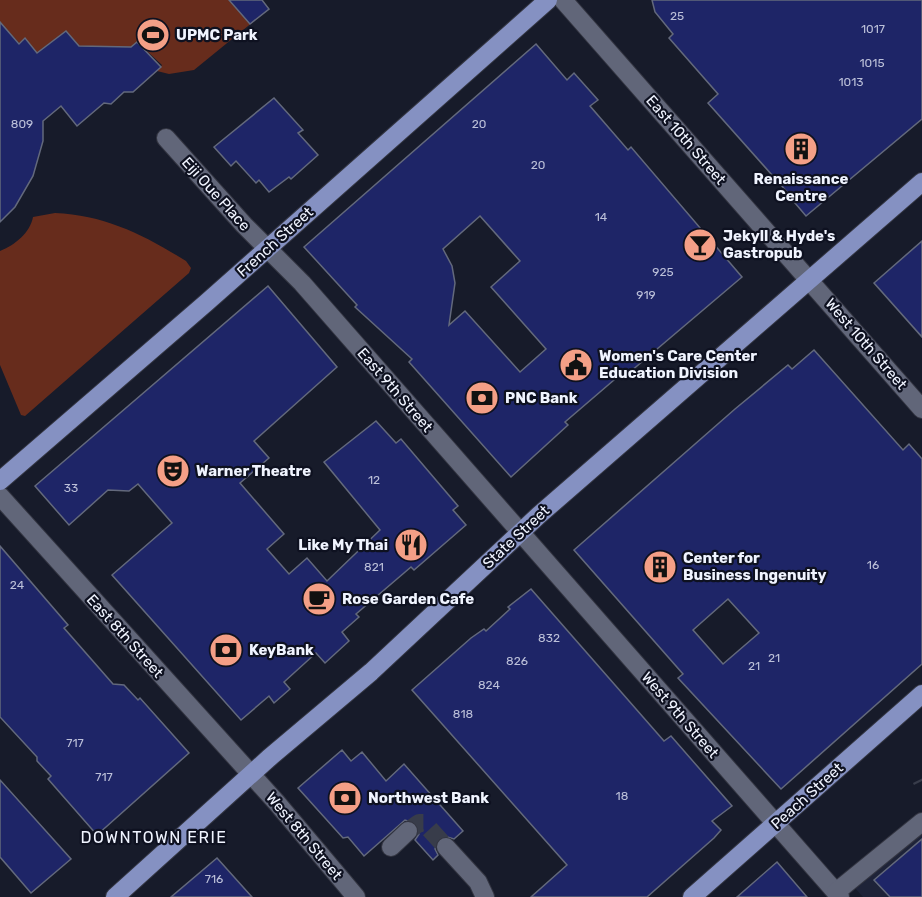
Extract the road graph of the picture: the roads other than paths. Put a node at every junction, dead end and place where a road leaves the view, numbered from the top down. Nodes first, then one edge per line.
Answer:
1 (548, 0) edge
2 (563, 0) edge
3 (165, 138) dead end
4 (922, 182) edge
5 (267, 249) junction
6 (810, 280) junction
7 (922, 408) edge
8 (0, 481) edge
9 (0, 496) edge
10 (520, 533) junction
11 (922, 694) edge
12 (251, 776) junction
13 (922, 822) edge
14 (776, 824) junction
15 (408, 831) tunnel mouth
16 (391, 847) dead end
17 (446, 847) tunnel mouth
18 (838, 895) edge
19 (115, 897) edge
20 (356, 897) edge
21 (485, 897) edge
22 (692, 897) edge

1 - 5 main road, French Street
2 - 6 street, East 10th Street
3 - 5 street, Eiji Oue Place
4 - 6 main road, State Street
5 - 8 main road, French Street
5 - 10 street, East 9th Street
6 - 7 street, West 10th Street
6 - 10 main road, State Street
9 - 12 street, East 8th Street
10 - 12 main road, State Street
10 - 14 street, West 9th Street
11 - 14 main road, Peach Street
12 - 19 main road, State Street
12 - 20 street, West 8th Street
13 - 18 street
14 - 18 street, West 9th Street
14 - 22 main road, Peach Street
15 - 16 street
17 - 21 street

